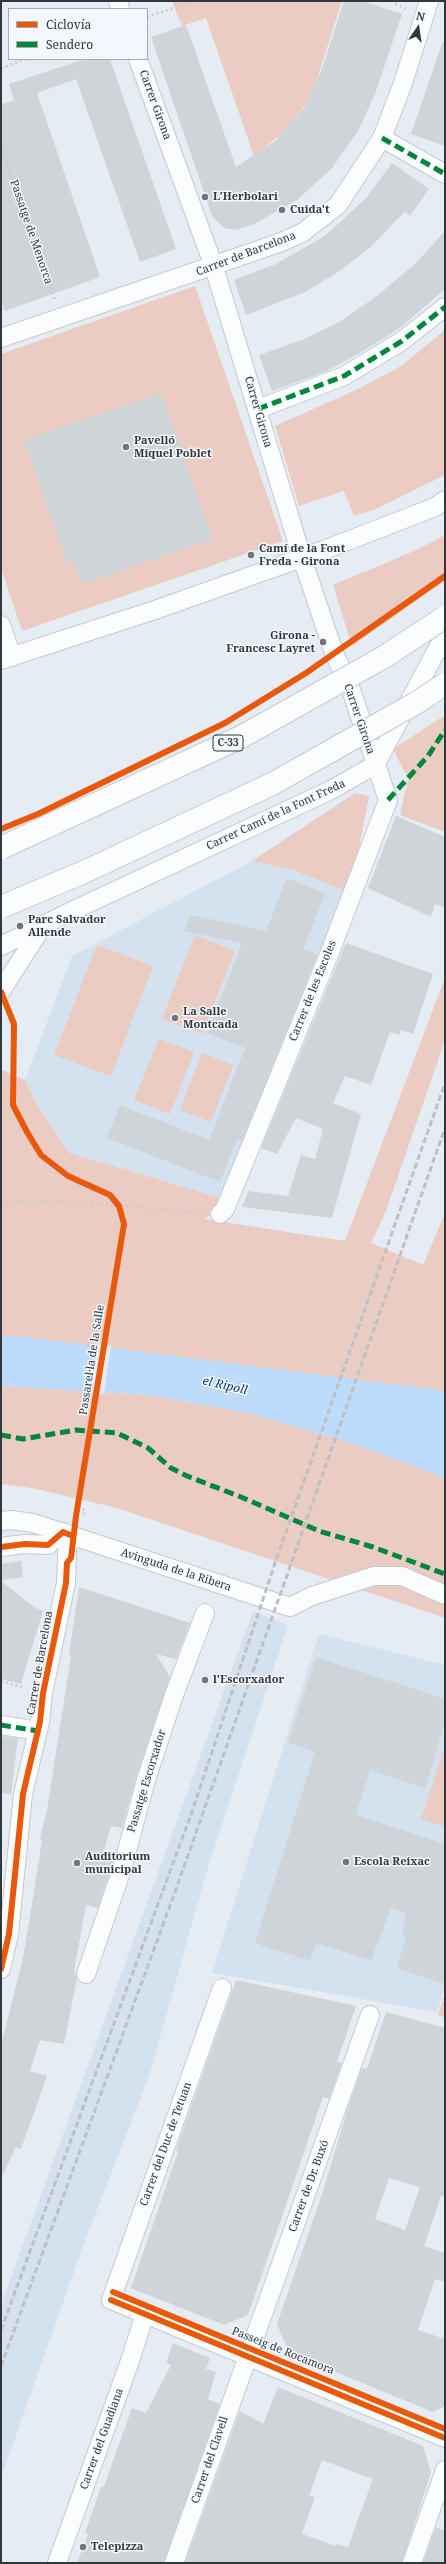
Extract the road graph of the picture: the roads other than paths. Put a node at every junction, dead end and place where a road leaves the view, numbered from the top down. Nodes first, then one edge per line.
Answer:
1 (429, 1) edge
2 (138, 60) edge
3 (382, 138) junction
4 (445, 174) edge
5 (214, 266) junction
6 (445, 306) edge
7 (1, 338) edge
8 (258, 409) junction
9 (445, 500) edge
10 (302, 558) junction
11 (445, 617) edge
12 (1, 625) edge
13 (445, 635) edge
14 (7, 659) edge
15 (445, 684) edge
16 (375, 766) junction
17 (1, 848) edge
18 (1, 907) edge
19 (42, 926) junction
20 (1, 946) edge
21 (1, 991) edge
22 (220, 1214) road end
23 (1, 1521) edge
24 (68, 1534) junction
25 (1, 1547) edge
26 (445, 1595) edge
27 (205, 1613) dead end
28 (1, 1725) edge
29 (38, 1731) junction
30 (1, 1969) edge
31 (86, 1974) dead end
32 (222, 1988) dead end
33 (370, 2016) dead end
34 (111, 2300) joint
35 (145, 2314) junction
36 (248, 2357) junction
37 (445, 2438) edge
38 (445, 2470) edge
39 (57, 2563) edge
40 (174, 2563) edge
41 (412, 2563) edge

1 - 3 street, Carrer de Barcelona
2 - 5 street, Carrer Girona
3 - 4 street
3 - 5 street, Carrer de Barcelona
5 - 7 street, Carrer de Barcelona
5 - 8 street, Carrer Girona
6 - 8 street
8 - 10 street, Carrer Girona
9 - 10 street
10 - 14 street
10 - 16 street, Carrer Girona
11 - 17 highway, C-33, bridge
12 - 14 street
13 - 16 street
15 - 18 highway, bridge
16 - 19 street, Carrer Camí de la Font Freda
16 - 22 street, Carrer de les Escoles
19 - 20 street, Carrer Camí de la Font Freda
19 - 21 street
23 - 24 street, Avinguda de la Ribera
24 - 25 street
24 - 26 street, Avinguda de la Ribera
24 - 29 street, Carrer de Barcelona
27 - 31 street, Passatge Escorxador
28 - 29 street
29 - 30 street, Carrer de Barcelona
32 - 34 street, Carrer del Duc de Tetuan
33 - 36 street, Carrer de Dr. Buxó
34 - 35 street, Passeig de Rocamora
35 - 36 street, Passeig de Rocamora
35 - 39 street, Carrer del Guadiana
36 - 37 street, Passeig de Rocamora
36 - 40 street, Carrer del Clavell
38 - 41 street

